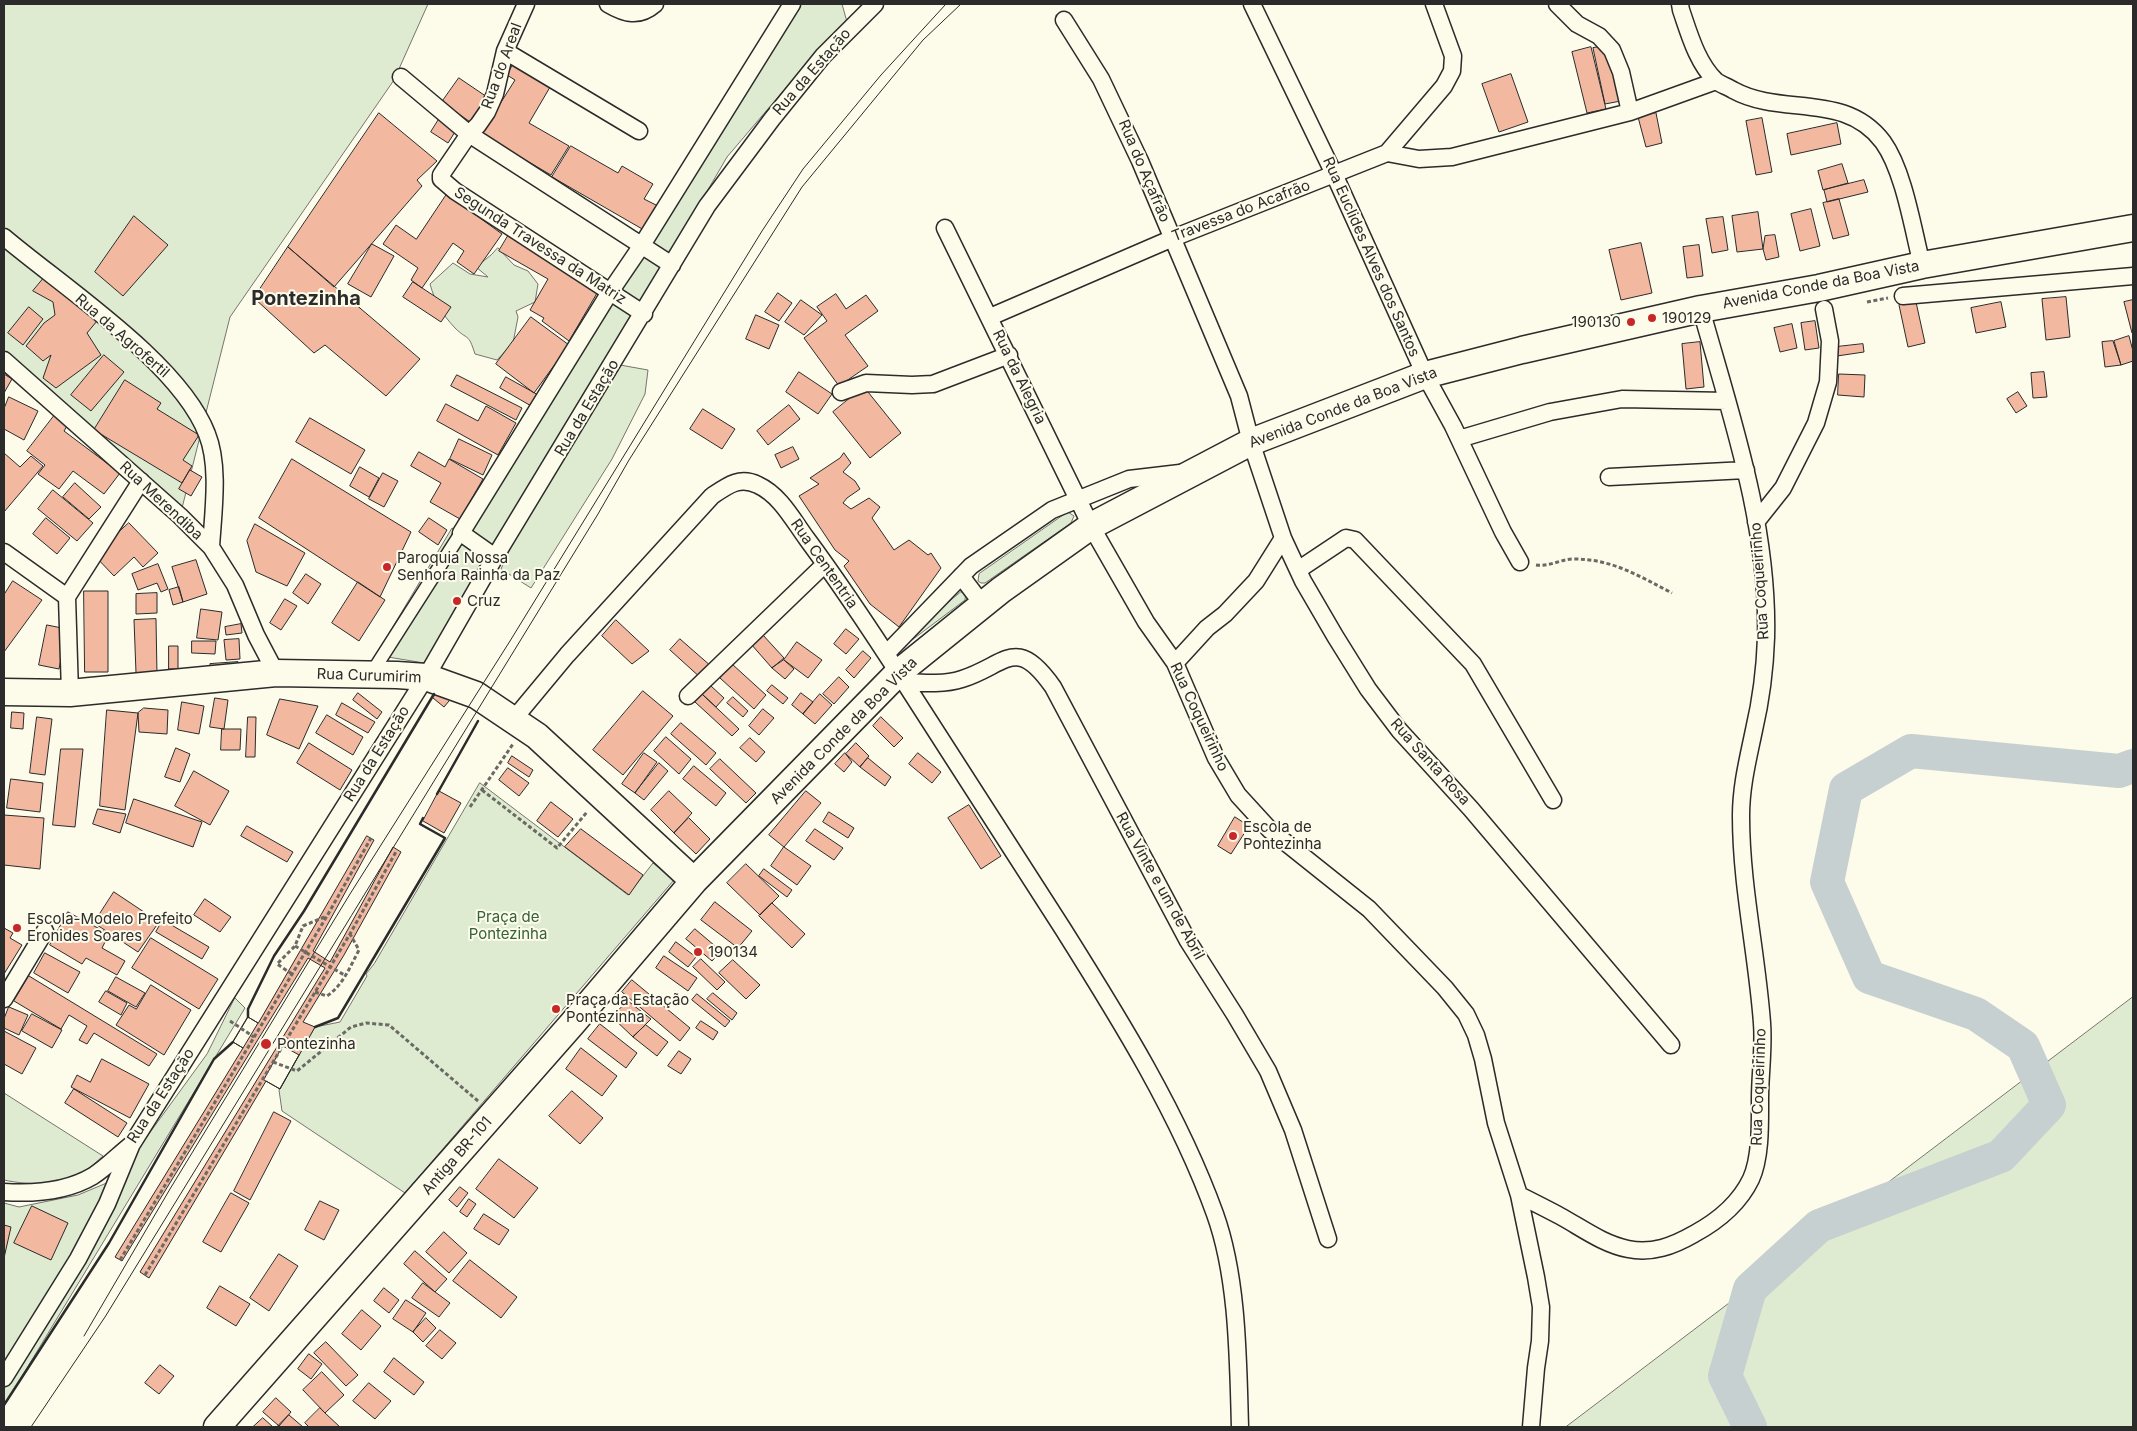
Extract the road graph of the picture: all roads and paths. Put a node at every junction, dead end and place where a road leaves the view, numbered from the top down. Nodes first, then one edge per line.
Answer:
1 (526, 4) edge
2 (608, 4) edge
3 (655, 4) edge
4 (792, 4) edge
5 (875, 4) edge
6 (1252, 4) edge
7 (1434, 4) edge
8 (1557, 4) edge
9 (1680, 4) edge
10 (856, 12) edge
11 (1064, 20) dead end
12 (505, 51) junction
13 (401, 77) dead end
14 (1716, 81) junction
15 (1630, 112) junction
16 (639, 131) dead end
17 (469, 134) junction
18 (1386, 153) junction
19 (1334, 174) junction
20 (440, 175) joint
21 (946, 228) dead end
22 (2133, 228) edge
23 (4, 237) edge
24 (1173, 238) junction
25 (642, 245) junction
26 (672, 265) junction
27 (1922, 265) junction
28 (2133, 276) edge
29 (610, 292) junction
30 (1903, 296) dead end
31 (1701, 309) junction
32 (1824, 309) dead end
33 (644, 314) junction
34 (990, 317) junction
35 (1009, 355) junction
36 (4, 360) edge
37 (1425, 375) junction
38 (841, 392) dead end
39 (1727, 401) junction
40 (1459, 439) junction
41 (1250, 442) junction
42 (1746, 470) junction
43 (1194, 472) junction
44 (1609, 477) dead end
45 (141, 481) junction
46 (1078, 498) junction
47 (1756, 522) junction
48 (1091, 526) junction
49 (461, 533) junction
50 (1283, 538) junction
51 (211, 547) junction
52 (4, 552) edge
53 (495, 557) junction
54 (1520, 562) joint
55 (825, 564) junction
56 (1298, 570) junction
57 (961, 576) junction
58 (1672, 593) dead end
59 (67, 597) junction
60 (983, 604) junction
61 (1175, 663) junction
62 (896, 670) junction
63 (276, 673) junction
64 (370, 675) junction
65 (426, 677) junction
66 (4, 692) edge
67 (70, 693) junction
68 (688, 696) dead end
69 (519, 724) junction
70 (482, 790) junction
71 (602, 795) junction
72 (1553, 800) dead end
73 (470, 807) dead end
74 (371, 838) dead end
75 (397, 850) dead end
76 (694, 881) junction
77 (327, 916) junction
78 (45, 931) dead end
79 (350, 934) junction
80 (295, 946) junction
81 (292, 974) junction
82 (346, 976) junction
83 (315, 992) junction
84 (4, 999) edge
85 (215, 1011) junction
86 (254, 1037) junction
87 (1670, 1045) dead end
88 (273, 1062) junction
89 (493, 1115) junction
90 (132, 1144) junction
91 (4, 1192) edge
92 (1519, 1195) junction
93 (1328, 1239) dead end
94 (120, 1260) dead end
95 (145, 1275) dead end
96 (4, 1378) edge
97 (218, 1427) edge
98 (1240, 1427) edge
99 (1531, 1427) edge

1 - 12 street, Rua do Areal
2 - 3 street
4 - 25 street
5 - 10 street, Rua da Estação
6 - 19 street, Rua Euclides Alves dos Santos
7 - 18 street, Travessa do Acafrão
8 - 15 street
9 - 14 street
10 - 26 street, Rua da Estação
11 - 24 street, Rua do Açafrão
12 - 16 street
12 - 17 street, Rua do Areal
13 - 17 street
14 - 15 street
14 - 27 street
15 - 18 street
17 - 20 street, Rua do Areal
17 - 25 street
18 - 19 street, Travessa do Acafrão
19 - 24 street, Travessa do Acafrão
19 - 37 street, Rua Euclides Alves dos Santos
20 - 29 street, Segunda Travessa da Matriz
21 - 34 street, Rua da Alegria
22 - 27 main road, Avenida Conde da Boa Vista
23 - 51 street, Rua da Agrofertil
24 - 34 street, Travessa do Acafrão
24 - 41 street, Rua do Açafrão
25 - 26 street
25 - 29 street
26 - 33 street, Rua da Estação
27 - 31 main road, Avenida Conde da Boa Vista
28 - 30 street
29 - 33 street, Segunda Travessa da Matriz
29 - 49 street
31 - 37 main road, Avenida Conde da Boa Vista
31 - 39 street, Rua Coqueirinho
32 - 47 street
33 - 53 street, Rua da Estação
34 - 35 street, Rua da Alegria
35 - 38 street
35 - 46 street, Rua da Alegria
36 - 45 street, Rua Merendiba
37 - 40 street, Rua Euclides Alves dos Santos
37 - 41 main road, Avenida Conde da Boa Vista
39 - 40 street
39 - 42 street, Rua Coqueirinho
40 - 54 street, Rua Euclides Alves dos Santos
41 - 43 main road, Avenida Conde da Boa Vista
41 - 50 street, Rua Santa Rosa
42 - 44 street
42 - 47 street, Rua Coqueirinho
43 - 46 street
43 - 48 main road, Avenida Conde da Boa Vista
45 - 51 street, Rua Merendiba
45 - 59 street
46 - 48 street, Rua da Alegria
46 - 57 street
47 - 92 street, Rua Coqueirinho
48 - 60 main road, Avenida Conde da Boa Vista
48 - 61 street, Rua Coqueirinho
49 - 53 street
49 - 64 street
50 - 56 street, Rua Santa Rosa
50 - 61 street
51 - 63 street, Rua Merendiba
52 - 59 street
53 - 65 street, Rua da Estação
54 - 58 path
55 - 62 street, Rua Cententria
55 - 68 street
55 - 69 street, Rua Cententria
56 - 72 street
56 - 87 street, Rua Santa Rosa
57 - 60 street
57 - 62 street
59 - 67 street
60 - 62 main road, Avenida Conde da Boa Vista
61 - 92 street, Rua Coqueirinho
62 - 76 main road, Avenida Conde da Boa Vista
62 - 93 street, Rua Vinte e um de Abril
62 - 98 street, Rua Cententria
63 - 64 main road, Rua Curumirim
63 - 67 main road, Rua Curumirim
64 - 65 main road, Rua Curumirim
65 - 69 main road, Rua Curumirim
65 - 85 street, Rua da Estação
66 - 67 main road, Rua Curumirim
69 - 70 path
69 - 71 main road, Rua Curumirim
70 - 71 path
70 - 73 path
71 - 76 main road, Rua Curumirim
74 - 77 path
75 - 79 path
76 - 89 main road, Antiga BR-101
77 - 80 path
77 - 81 path
78 - 84 street
79 - 82 path
79 - 83 path
80 - 81 path
80 - 82 path, bridge
81 - 86 path
82 - 83 path
83 - 88 path
85 - 86 path
85 - 90 street, Rua da Estação
86 - 94 path
88 - 89 path
88 - 95 path
89 - 97 main road, Antiga BR-101
90 - 91 street, Rua da Estação
90 - 96 street
92 - 99 street

